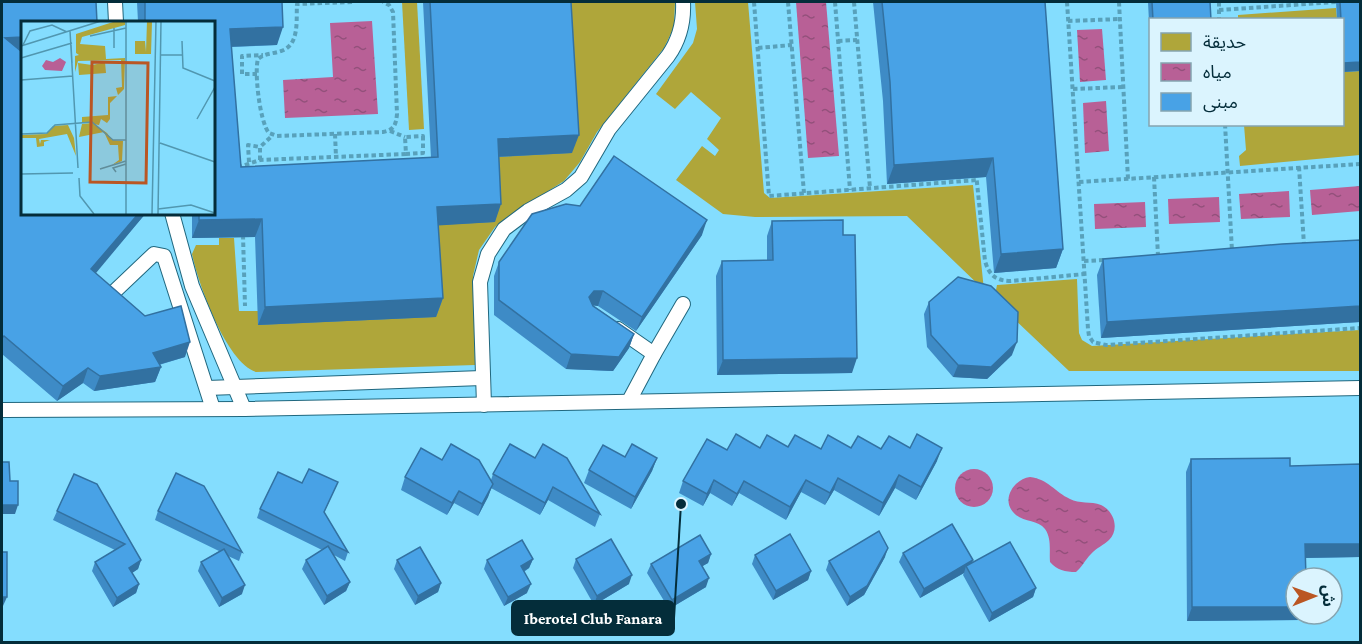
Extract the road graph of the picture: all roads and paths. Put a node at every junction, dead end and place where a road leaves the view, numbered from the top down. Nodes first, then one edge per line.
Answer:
1 (115, 2) edge
2 (322, 2) edge
3 (352, 2) edge
4 (383, 2) edge
5 (683, 2) edge
6 (754, 2) edge
7 (788, 2) edge
8 (835, 2) edge
9 (854, 2) edge
10 (1067, 2) edge
11 (1119, 2) edge
12 (1219, 2) edge
13 (1335, 2) edge
14 (296, 3) edge
15 (390, 3) edge
16 (1219, 10) junction
17 (1220, 18) edge
18 (1120, 19) junction
19 (116, 21) edge
20 (1068, 21) junction
21 (857, 40) junction
22 (838, 41) junction
23 (792, 45) junction
24 (758, 48) junction
25 (263, 55) junction
26 (257, 74) junction
27 (1123, 87) junction
28 (1072, 89) junction
29 (1225, 126) edge
30 (390, 131) junction
31 (335, 134) junction
32 (272, 135) junction
33 (405, 137) junction
34 (260, 147) junction
35 (406, 154) junction
36 (336, 157) junction
37 (260, 160) junction
38 (249, 162) junction
39 (1360, 164) edge
40 (1299, 167) junction
41 (976, 169) edge
42 (1227, 172) junction
43 (240, 177) edge
44 (1154, 177) junction
45 (1128, 179) junction
46 (977, 180) junction
47 (1078, 182) junction
48 (870, 188) junction
49 (850, 190) junction
50 (804, 194) junction
51 (172, 214) edge
52 (242, 229) edge
53 (1315, 245) edge
54 (1304, 246) junction
55 (1294, 247) edge
56 (1242, 250) edge
57 (1232, 251) junction
58 (1221, 252) edge
59 (1168, 255) edge
60 (1158, 256) junction
61 (1147, 257) edge
62 (1116, 259) edge
63 (1084, 261) junction
64 (1085, 274) junction
65 (115, 291) edge
66 (683, 304) dead end
67 (245, 306) dead end
68 (610, 324) edge
69 (1360, 328) edge
70 (654, 354) junction
71 (482, 378) junction
72 (235, 387) junction
73 (207, 388) junction
74 (1360, 388) edge
75 (629, 401) junction
76 (484, 405) junction
77 (213, 409) junction
78 (244, 409) junction
79 (2, 410) edge

1 - 19 lane
2 - 3 path
2 - 14 path
4 - 15 path
5 - 71 lane
6 - 24 path
7 - 23 path
8 - 22 path
9 - 21 path
10 - 20 path
11 - 18 path
12 - 16 path
13 - 16 path
14 - 25 path
15 - 30 path
16 - 17 path
18 - 20 path
18 - 27 path
20 - 28 path
21 - 22 path
21 - 48 path
22 - 49 path
23 - 24 path
23 - 50 path
24 - 50 path
25 - 26 path
25 - 26 path
26 - 32 path
27 - 28 path
27 - 45 path
28 - 47 path
29 - 42 path
30 - 31 path
30 - 33 path
31 - 32 path
31 - 36 path
32 - 34 path
33 - 35 path
33 - 35 path
34 - 37 path
34 - 38 path
35 - 36 path
36 - 37 path
37 - 38 path
38 - 43 path
39 - 40 path
40 - 42 path
40 - 54 path
41 - 46 path
42 - 44 path
42 - 57 path
44 - 45 path
44 - 60 path
45 - 47 path
46 - 48 path
46 - 64 path
47 - 63 path
48 - 49 path
49 - 50 path
51 - 72 lane
52 - 67 path
53 - 54 path
54 - 55 path
56 - 57 path
57 - 58 path
59 - 60 path
60 - 61 path
62 - 63 path
63 - 64 path
64 - 69 path
65 - 73 lane
66 - 70 lane
68 - 70 lane
70 - 75 lane
71 - 72 lane
71 - 76 lane
72 - 73 lane
72 - 78 lane
73 - 77 lane
74 - 75 lane
75 - 76 lane
76 - 78 lane
77 - 78 lane
77 - 79 lane

